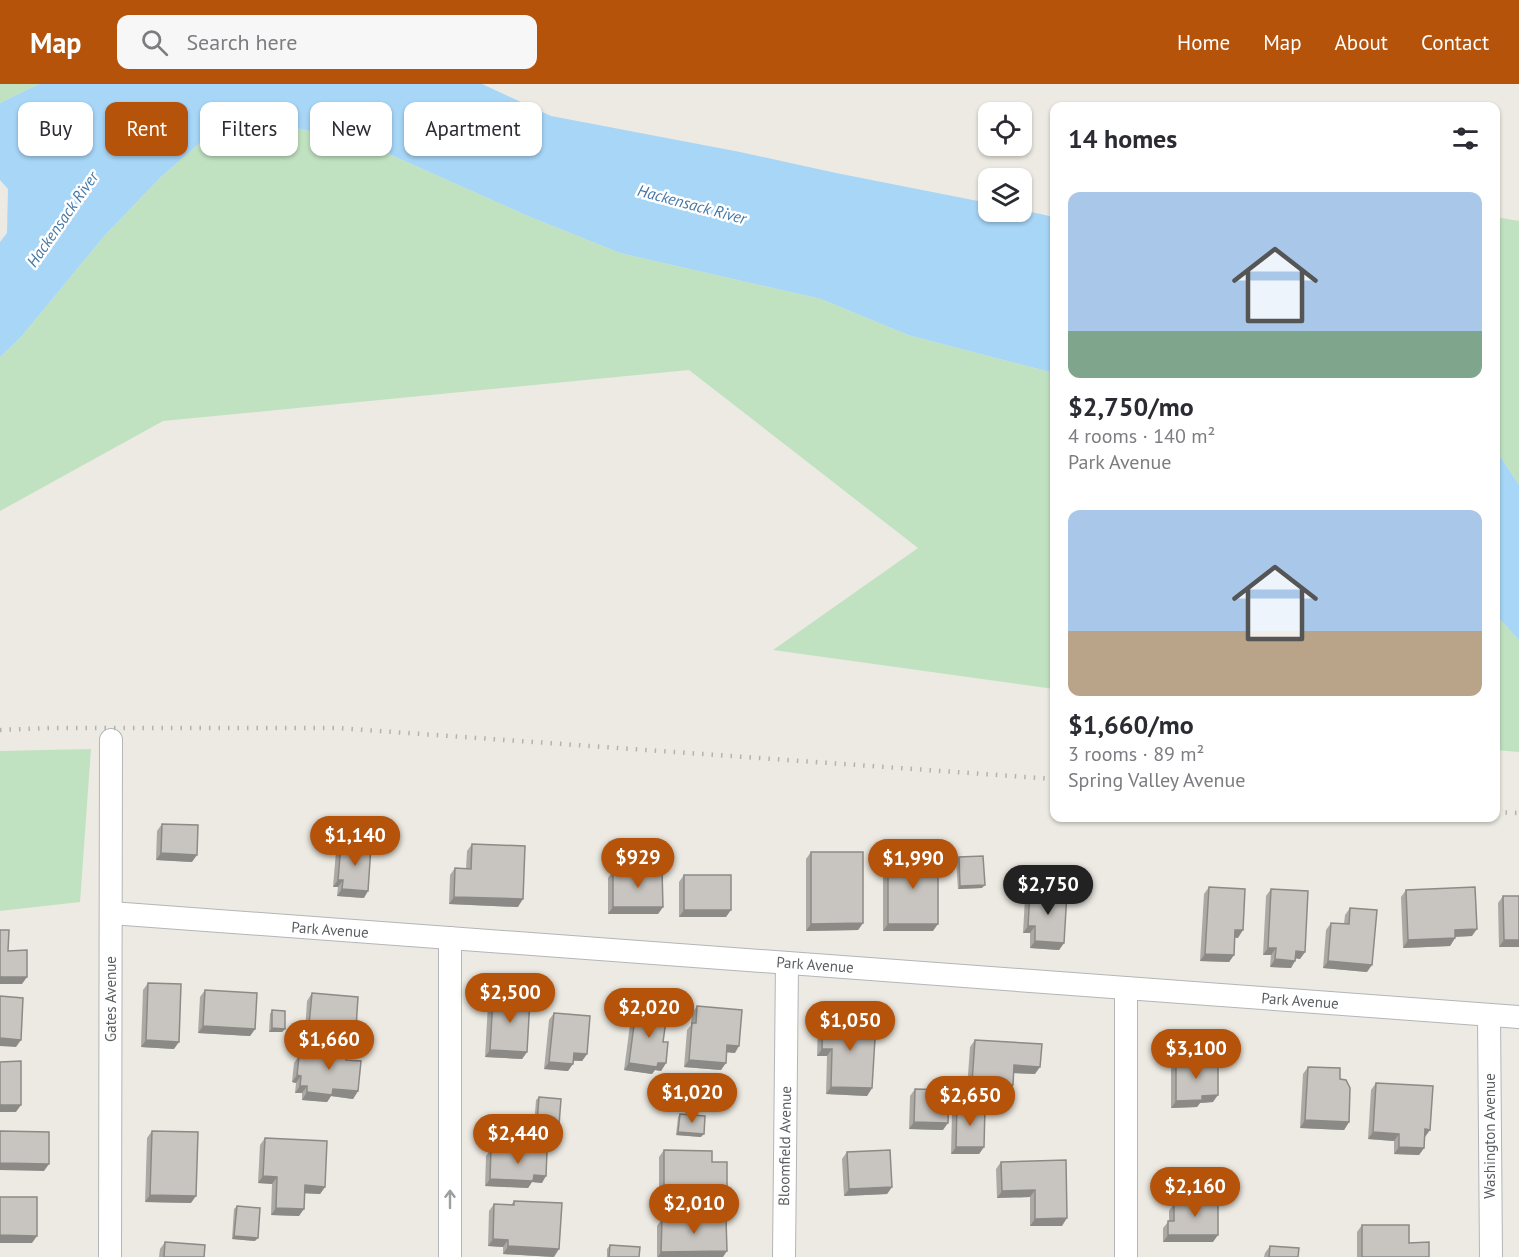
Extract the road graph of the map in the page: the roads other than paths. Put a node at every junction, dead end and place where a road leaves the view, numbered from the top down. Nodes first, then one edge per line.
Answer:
1 (111, 740) dead end
2 (111, 913) junction
3 (450, 938) junction
4 (787, 963) junction
5 (1126, 988) junction
6 (1489, 1015) junction
7 (1519, 1017) edge
8 (110, 1257) edge
9 (450, 1257) edge
10 (784, 1257) edge
11 (1126, 1257) edge
12 (1491, 1257) edge

1 - 2 street, Gates Avenue
2 - 3 street, Park Avenue
2 - 8 street, Gates Avenue
3 - 4 street, Park Avenue
9 -> 3 street
4 - 5 street, Park Avenue
4 - 10 street, Bloomfield Avenue
5 - 6 street, Park Avenue
5 - 11 street
6 - 7 street, Park Avenue
6 - 12 street, Washington Avenue

